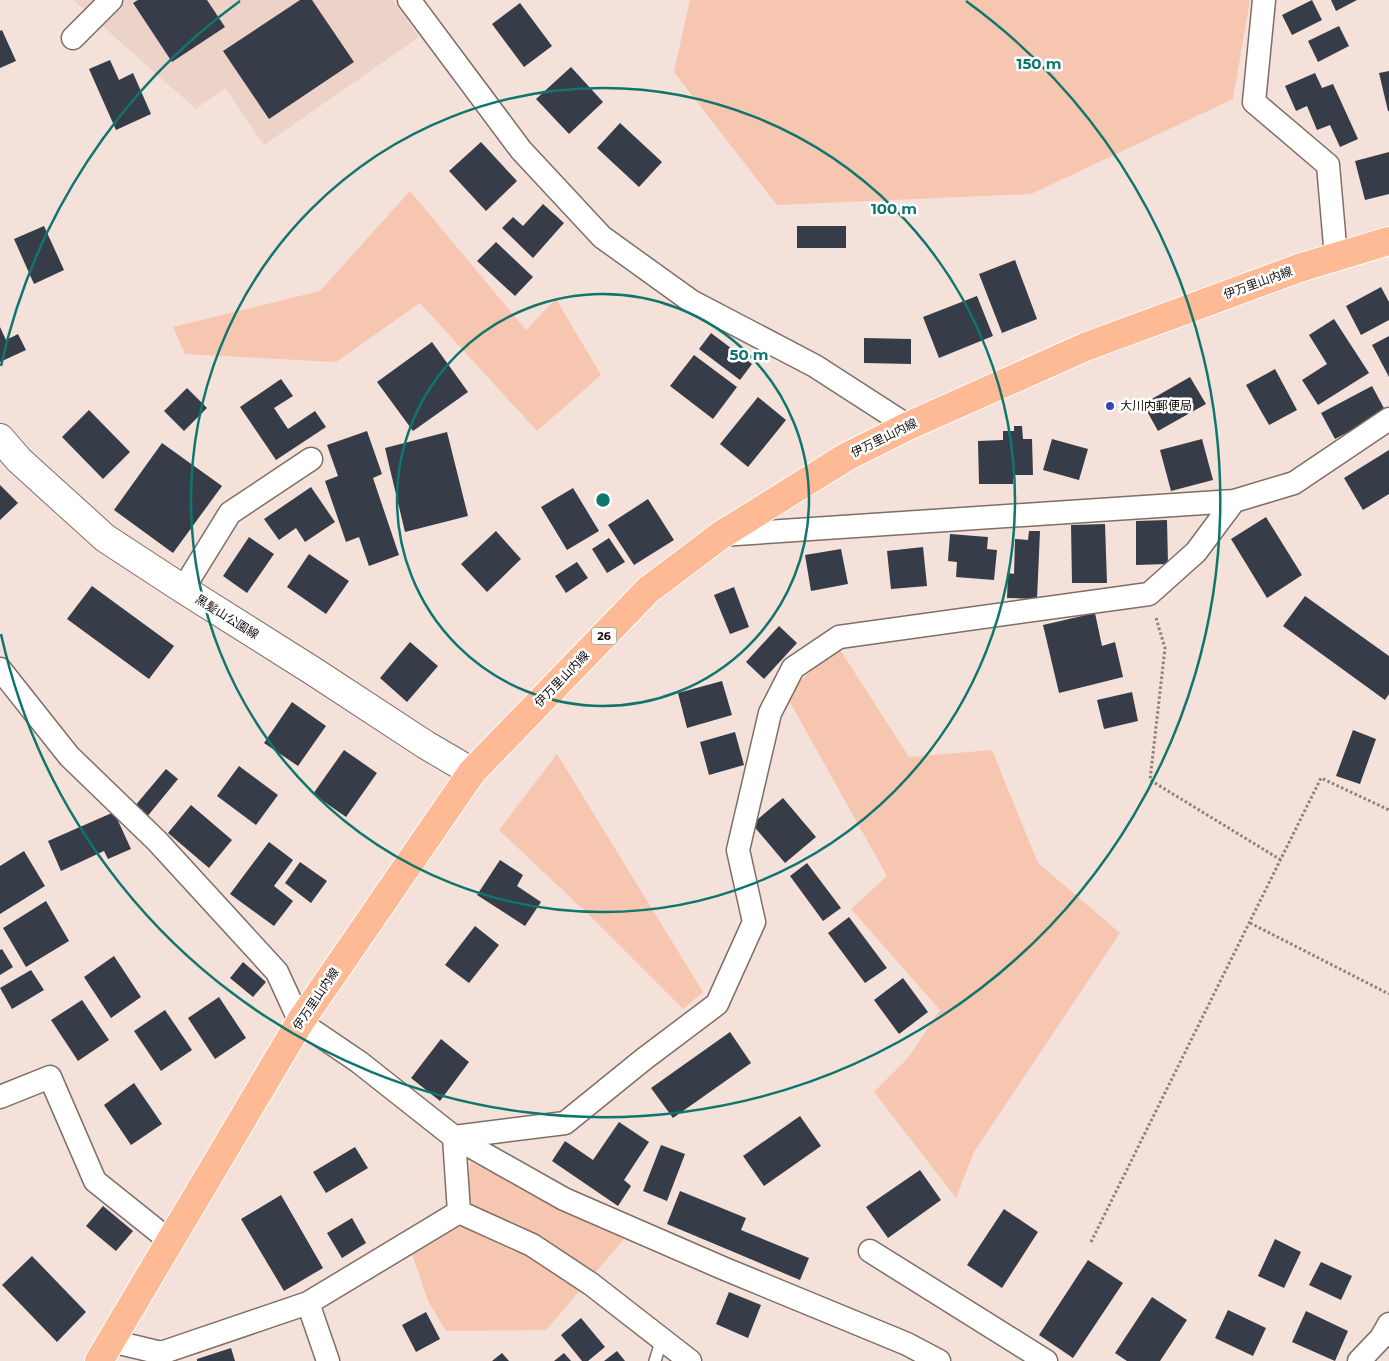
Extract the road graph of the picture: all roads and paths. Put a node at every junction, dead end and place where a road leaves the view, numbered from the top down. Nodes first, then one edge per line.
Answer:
1 (112, 0) edge
2 (409, 0) edge
3 (1264, 0) edge
4 (73, 38) dead end
5 (1389, 241) edge
6 (1336, 257) junction
7 (1389, 419) edge
8 (908, 426) junction
9 (0, 438) edge
10 (311, 459) dead end
11 (1234, 500) junction
12 (721, 535) junction
13 (183, 589) junction
14 (1149, 594) junction
15 (0, 669) edge
16 (472, 772) junction
17 (1389, 810) edge
18 (1281, 860) junction
19 (1250, 923) junction
20 (1389, 994) edge
21 (300, 1022) junction
22 (0, 1097) edge
23 (454, 1137) junction
24 (459, 1212) junction
25 (170, 1241) junction
26 (1091, 1242) dead end
27 (870, 1251) dead end
28 (308, 1303) junction
29 (1389, 1324) edge
30 (662, 1339) junction
31 (105, 1351) edge
32 (328, 1361) edge
33 (655, 1361) edge
34 (690, 1361) edge
35 (939, 1361) edge
36 (1046, 1361) edge
37 (1359, 1361) edge

1 - 4 street
2 - 8 street
3 - 6 street
5 - 6 main road, 伊万里山内線 / 26
6 - 8 main road, 伊万里山内線 / 26
7 - 11 street
8 - 12 main road, 伊万里山内線 / 26
9 - 13 main road, 黒髪山公園線
10 - 13 street
11 - 12 street
11 - 14 street
12 - 16 main road, 伊万里山内線 / 26
13 - 16 main road, 黒髪山公園線
14 - 18 path
14 - 23 street
15 - 21 street
16 - 21 main road, 伊万里山内線 / 26
17 - 18 path
18 - 19 path
19 - 20 path
19 - 26 path
21 - 23 street
21 - 25 main road, 伊万里山内線 / 26
22 - 25 street
23 - 24 street
23 - 35 street
24 - 28 street
24 - 30 street
25 - 31 main road, 伊万里山内線 / 26
27 - 36 street
28 - 31 street
28 - 32 street
29 - 37 street
30 - 33 lane
30 - 34 street

